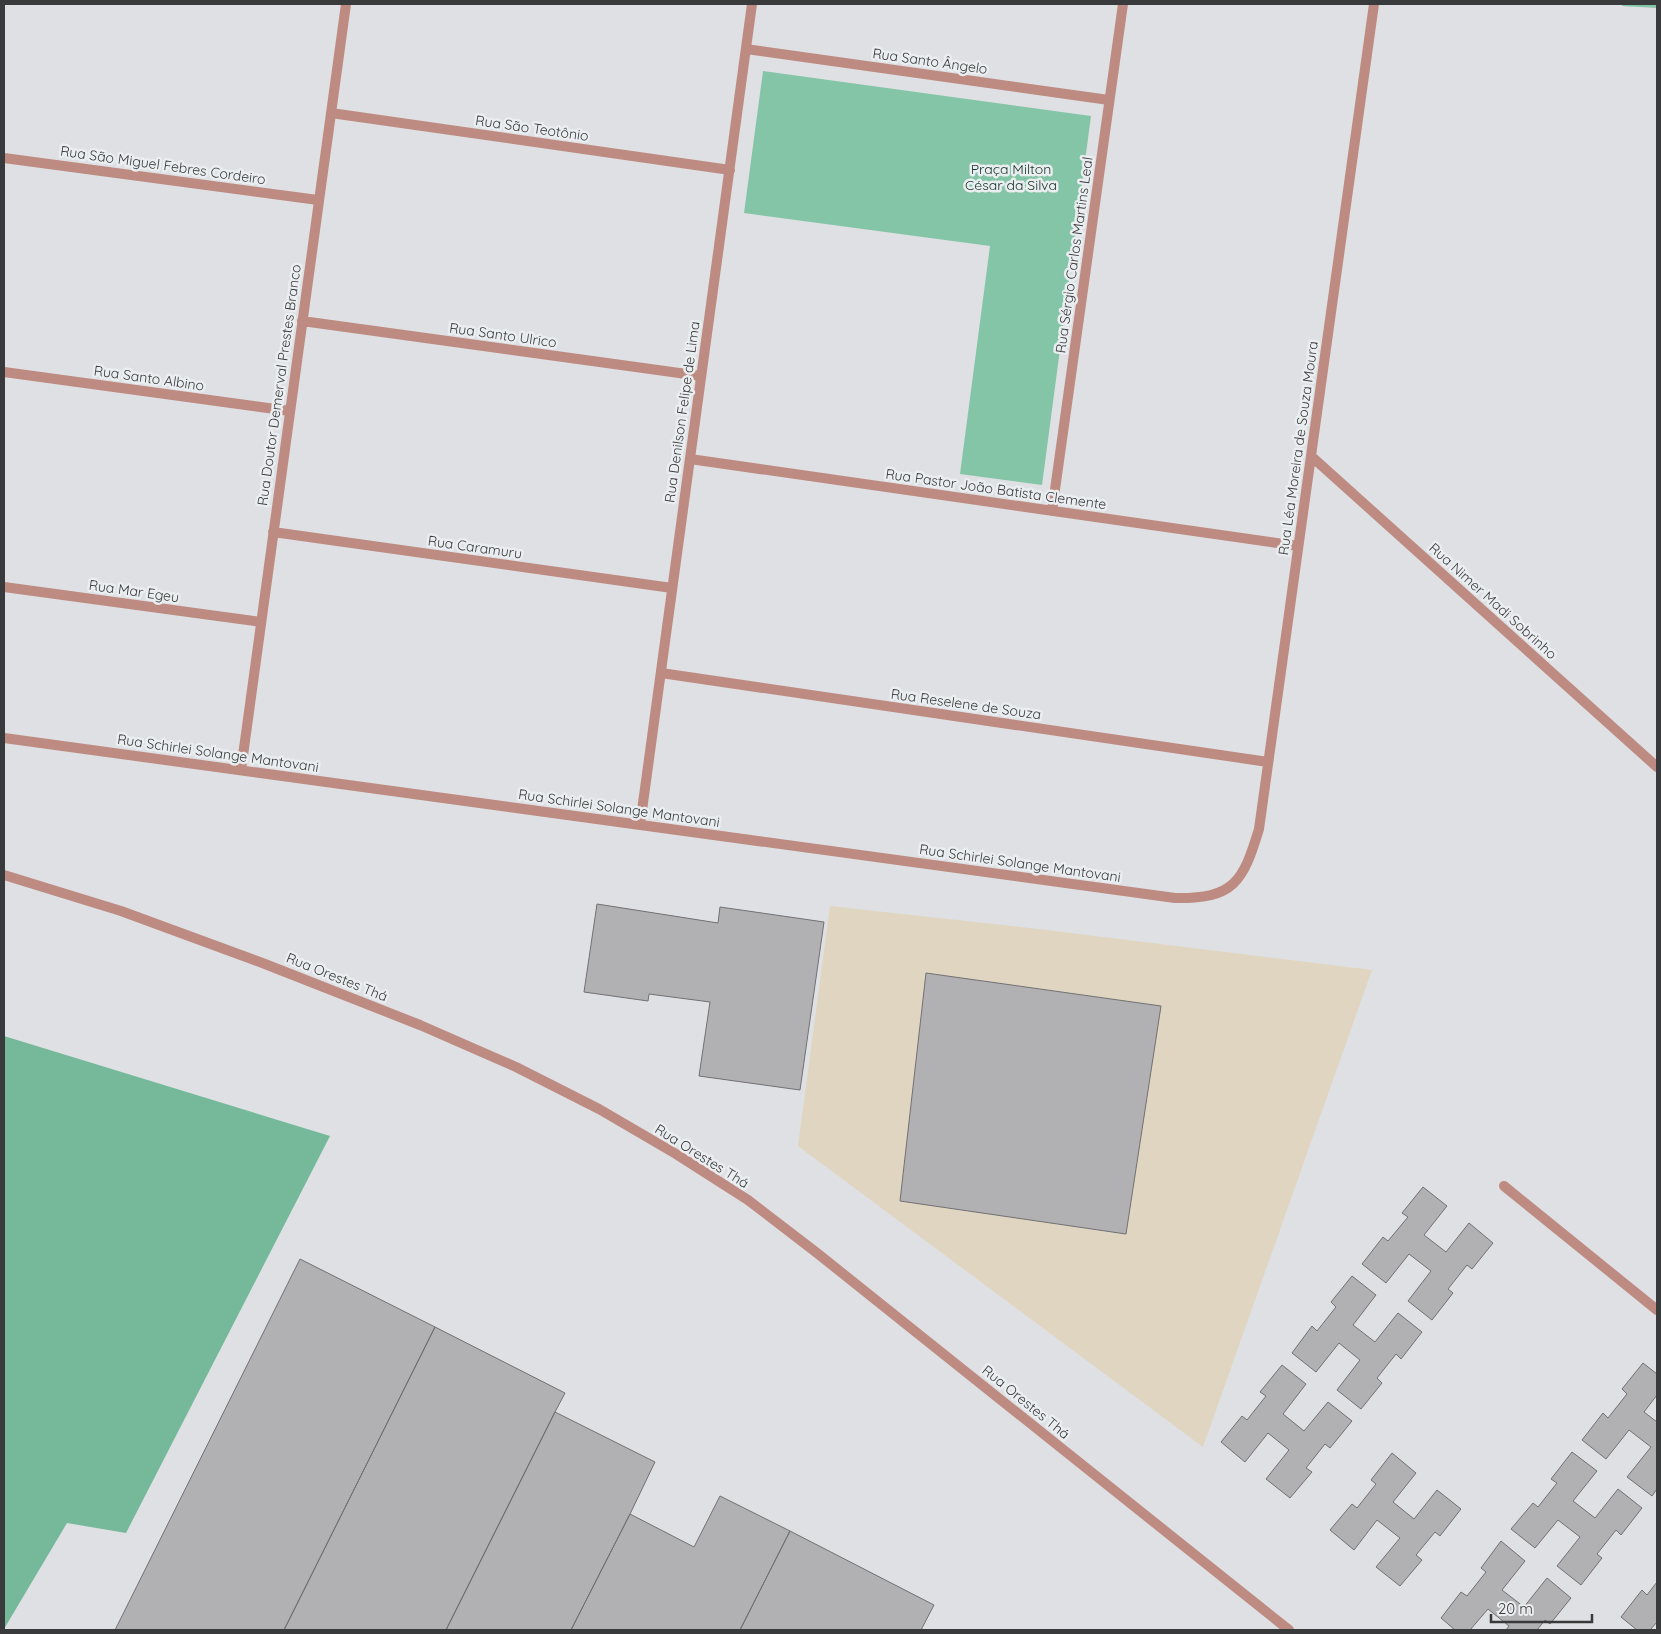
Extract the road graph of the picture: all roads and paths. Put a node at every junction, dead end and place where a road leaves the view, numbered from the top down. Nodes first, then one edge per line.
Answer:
1 (346, 4) edge
2 (752, 4) edge
3 (1123, 4) edge
4 (1374, 4) edge
5 (746, 49) junction
6 (1110, 100) junction
7 (331, 113) junction
8 (4, 158) edge
9 (730, 170) junction
10 (318, 200) junction
11 (302, 321) junction
12 (4, 372) edge
13 (701, 376) junction
14 (290, 411) junction
15 (1311, 456) junction
16 (690, 459) junction
17 (1052, 511) junction
18 (273, 532) junction
19 (1298, 546) junction
20 (4, 587) edge
21 (672, 588) junction
22 (261, 622) junction
23 (660, 673) junction
24 (4, 738) edge
25 (1268, 762) junction
26 (1657, 767) edge
27 (241, 770) junction
28 (640, 824) junction
29 (4, 875) edge
30 (1230, 888) joint
31 (1504, 1186) dead end
32 (1657, 1310) edge
33 (1289, 1630) edge

1 - 7 street, Rua Doutor Demerval Prestes Branco
2 - 5 street, Rua Denilson Felipe de Lima
3 - 6 street, Rua Sérgio Carlos Martins Leal
4 - 15 street, Rua Léa Moreira de Souza Moura
5 - 6 street, Rua Santo Ângelo
5 - 9 street, Rua Denilson Felipe de Lima
6 - 17 street, Rua Sérgio Carlos Martins Leal
7 - 9 street, Rua São Teotônio
7 - 10 street, Rua Doutor Demerval Prestes Branco
8 - 10 street, Rua São Miguel Febres Cordeiro
9 - 13 street, Rua Denilson Felipe de Lima
10 - 11 street, Rua Doutor Demerval Prestes Branco
11 - 13 street, Rua Santo Ulrico
11 - 14 street, Rua Doutor Demerval Prestes Branco
12 - 14 street, Rua Santo Albino
13 - 16 street, Rua Denilson Felipe de Lima
14 - 18 street, Rua Doutor Demerval Prestes Branco
15 - 19 street, Rua Léa Moreira de Souza Moura
15 - 26 street, Rua Nimer Madi Sobrinho
16 - 17 street, Rua Pastor João Batista Clemente
16 - 21 street, Rua Denilson Felipe de Lima
17 - 19 street, Rua Pastor João Batista Clemente
18 - 21 street, Rua Caramuru
18 - 22 street, Rua Doutor Demerval Prestes Branco
19 - 25 street, Rua Léa Moreira de Souza Moura
20 - 22 street, Rua Mar Egeu
21 - 23 street, Rua Denilson Felipe de Lima
22 - 27 street, Rua Doutor Demerval Prestes Branco
23 - 25 street, Rua Reselene de Souza
23 - 28 street, Rua Denilson Felipe de Lima
24 - 27 street, Rua Schirlei Solange Mantovani
25 - 30 street, Rua Léa Moreira de Souza Moura
27 - 28 street, Rua Schirlei Solange Mantovani
28 - 30 street, Rua Schirlei Solange Mantovani
29 - 33 street, Rua Orestes Thá
31 - 32 street

